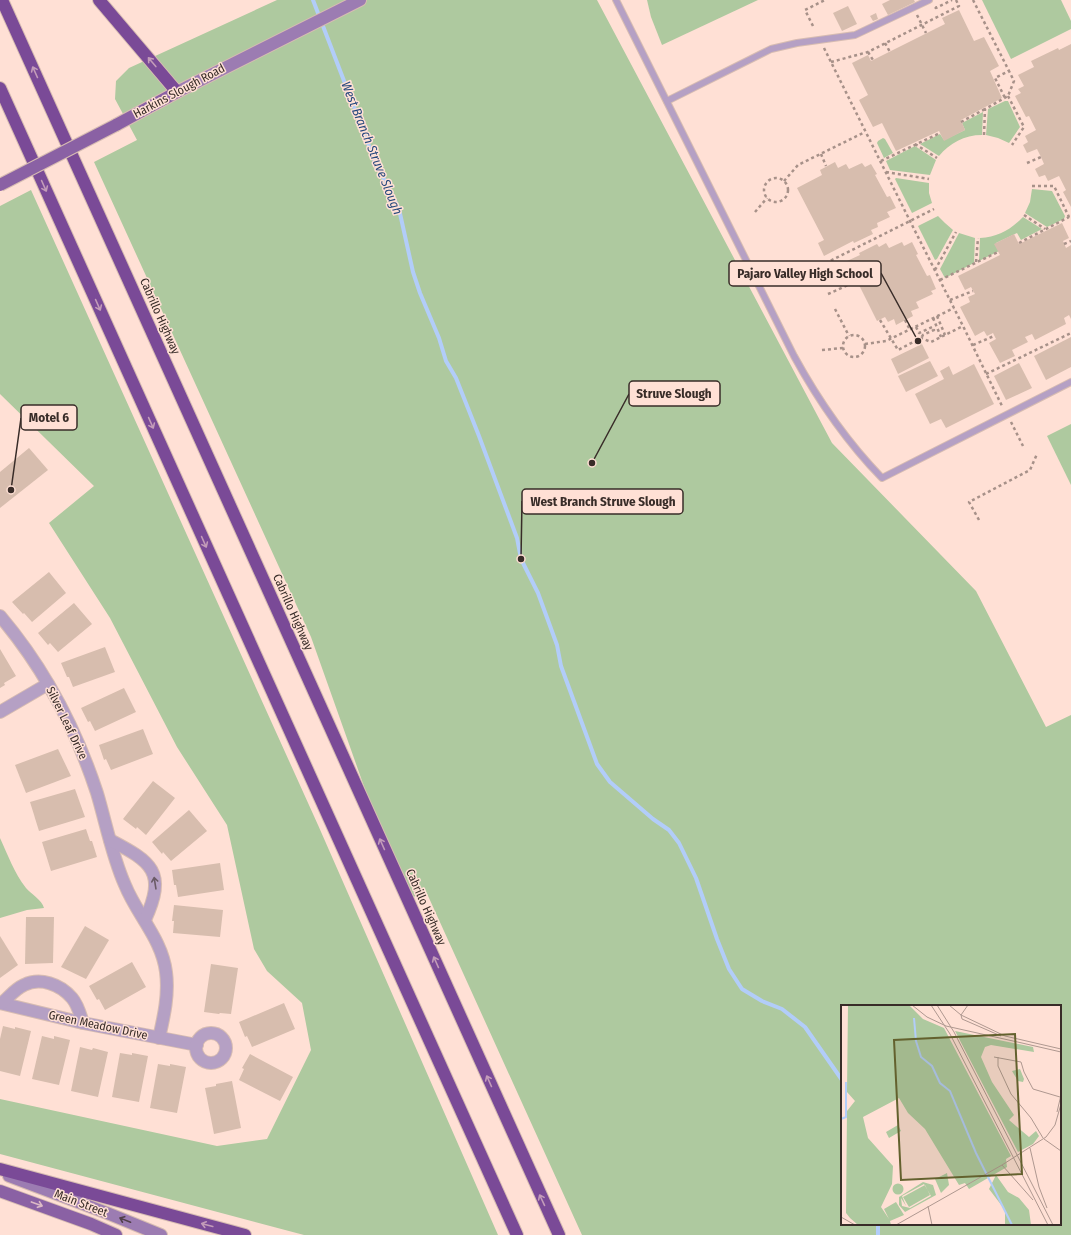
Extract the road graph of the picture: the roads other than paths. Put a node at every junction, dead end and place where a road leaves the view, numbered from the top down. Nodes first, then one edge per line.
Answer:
1 (2, 0) edge
2 (99, 0) edge
3 (360, 0) edge
4 (616, 0) edge
5 (931, 2) edge
6 (0, 88) edge
7 (177, 92) junction
8 (667, 101) junction
9 (0, 185) edge
10 (1071, 382) edge
11 (0, 616) edge
12 (48, 684) junction
13 (0, 712) edge
14 (110, 840) junction
15 (145, 920) junction
16 (1, 1003) edge
17 (83, 1023) junction
18 (159, 1038) junction
19 (197, 1045) dead end
20 (0, 1169) edge
21 (0, 1173) edge
22 (0, 1191) edge
23 (116, 1235) edge
24 (161, 1235) edge
25 (244, 1235) edge
26 (517, 1235) edge
27 (559, 1235) edge

27 -> 1 highway, Cabrillo Highway
7 -> 2 highway
3 - 7 street, Harkins Slough Road
4 - 8 lane
5 - 8 lane
6 -> 26 highway
7 - 9 main road, Harkins Slough Road, bridge
8 - 10 lane
11 - 12 street, Silver Leaf Drive
12 - 13 street
12 - 14 street, Silver Leaf Drive
14 - 15 street, Silver Leaf Drive
15 -> 14 street
15 - 18 street, Silver Leaf Drive
16 - 17 street, Green Meadow Drive
16 - 17 street
17 - 18 street, Green Meadow Drive
18 - 19 street, Green Meadow Drive
25 -> 20 highway
24 -> 21 street, Main Street
22 -> 23 main road, Main Street

